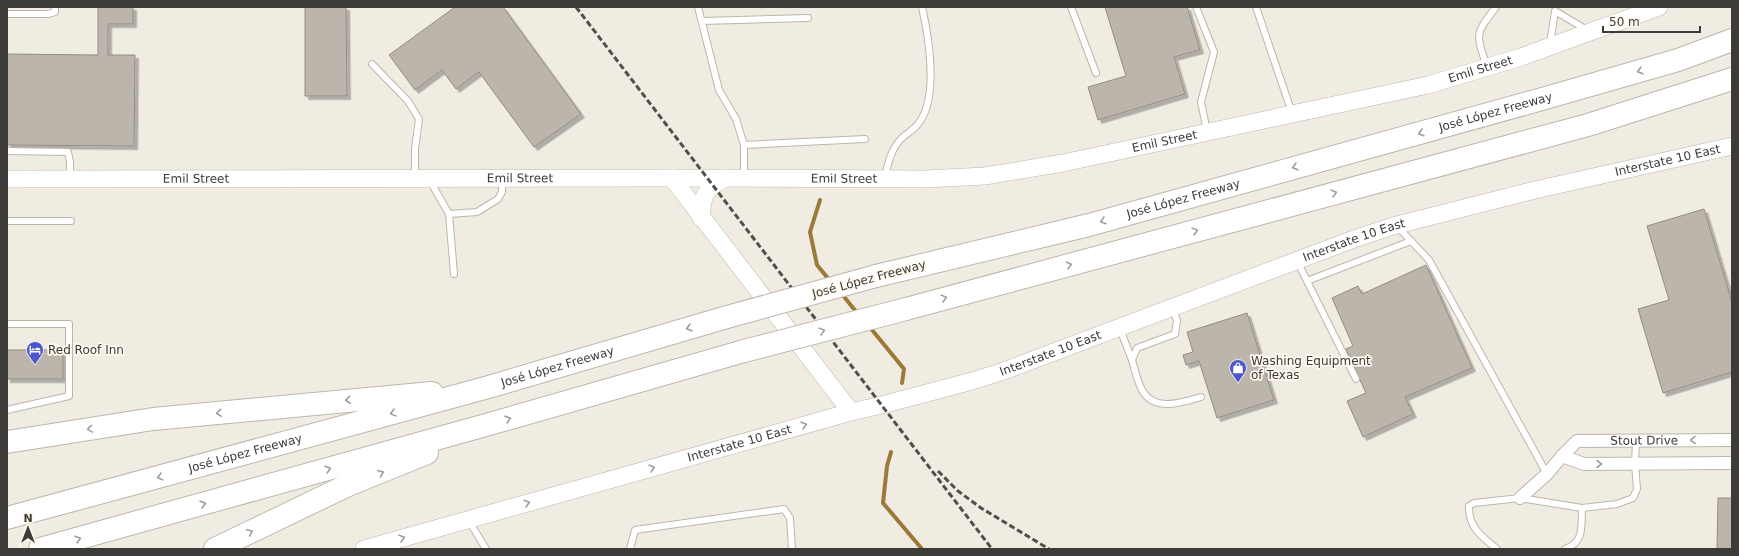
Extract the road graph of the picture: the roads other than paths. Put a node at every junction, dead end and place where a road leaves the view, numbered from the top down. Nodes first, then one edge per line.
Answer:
1 (55, 7) edge
2 (698, 7) edge
3 (922, 7) edge
4 (1071, 7) edge
5 (1196, 7) edge
6 (1256, 7) edge
7 (1496, 7) edge
8 (1660, 7) edge
9 (1553, 9) edge
10 (7, 14) edge
11 (808, 18) dead end
12 (702, 21) junction
13 (1590, 32) junction
14 (1732, 33) edge
15 (1732, 40) edge
16 (1550, 47) junction
17 (1678, 60) junction
18 (372, 64) dead end
19 (1488, 68) junction
20 (1096, 73) dead end
21 (1732, 79) edge
22 (1732, 92) edge
23 (1293, 114) junction
24 (1588, 125) junction
25 (1208, 132) junction
26 (865, 139) dead end
27 (744, 145) junction
28 (1732, 146) edge
29 (7, 151) edge
30 (422, 178) junction
31 (502, 178) junction
32 (672, 178) junction
33 (725, 178) junction
34 (744, 178) junction
35 (70, 179) junction
36 (884, 179) junction
37 (7, 180) edge
38 (450, 214) junction
39 (701, 218) junction
40 (7, 221) edge
41 (71, 221) dead end
42 (1396, 225) junction
43 (1411, 241) junction
44 (1297, 260) junction
45 (454, 274) dead end
46 (1307, 281) junction
47 (1173, 307) junction
48 (7, 324) edge
49 (1119, 327) junction
50 (1132, 360) junction
51 (1356, 379) dead end
52 (485, 388) junction
53 (1201, 397) dead end
54 (7, 410) edge
55 (851, 412) junction
56 (486, 425) junction
57 (1732, 440) edge
58 (1636, 441) junction
59 (7, 442) edge
60 (1562, 456) junction
61 (1732, 463) edge
62 (1635, 464) junction
63 (1547, 474) junction
64 (1520, 498) junction
65 (1582, 508) junction
66 (7, 518) edge
67 (468, 520) junction
68 (369, 548) edge
69 (40, 549) edge
70 (215, 549) edge
71 (486, 549) edge
72 (630, 549) edge
73 (792, 549) edge
74 (1497, 549) edge
75 (1565, 549) edge

1 - 10 lane
2 - 12 lane
3 - 36 lane
4 - 20 lane
5 - 25 lane
6 - 23 lane
7 - 19 lane
8 - 13 main road, Emil Street
9 - 13 lane
9 - 16 lane
11 - 12 lane
12 - 27 lane
13 - 16 main road, Emil Street
14 - 17 highway
15 - 17 highway, José López Freeway
16 - 19 main road, Emil Street
17 -> 52 highway, José López Freeway, bridge
18 - 30 lane
19 - 23 main road, Emil Street
21 - 24 highway
22 - 24 highway
23 - 25 main road, Emil Street
56 -> 24 highway, bridge
25 - 36 main road, Emil Street
26 - 27 lane
27 - 34 lane
28 - 42 main road, Interstate 10 East
29 - 35 lane
30 - 31 main road, Emil Street
30 - 35 main road, Emil Street
30 - 38 lane
31 - 32 main road, Emil Street
31 - 38 lane
32 - 33 main road, Emil Street
32 - 39 main road
33 - 34 main road, Emil Street
33 - 39 main road
34 - 36 main road, Emil Street
35 - 37 main road, Emil Street
38 - 45 lane
39 - 55 main road
40 - 41 lane
42 - 43 lane
42 - 44 main road, Interstate 10 East
43 - 46 lane
43 - 63 lane
44 - 46 lane
44 - 47 main road, Interstate 10 East
46 - 51 lane
47 - 49 main road, Interstate 10 East
47 - 50 lane
48 - 54 lane
49 - 50 lane
49 - 55 main road, Interstate 10 East
50 - 53 lane
52 -> 59 highway
52 -> 66 highway, José López Freeway
67 -> 55 main road, Interstate 10 East
69 -> 56 highway
70 -> 56 highway
57 -> 58 street, Stout Drive
58 - 60 street, Stout Drive
58 - 62 lane
60 -> 62 street, Stout Drive
60 - 63 street, Stout Drive
61 - 62 street, Stout Drive
62 - 65 lane
63 - 64 street, Stout Drive
64 - 65 lane
64 - 74 lane
65 - 75 lane
68 -> 67 main road, Interstate 10 East
67 - 71 lane
72 - 73 lane

